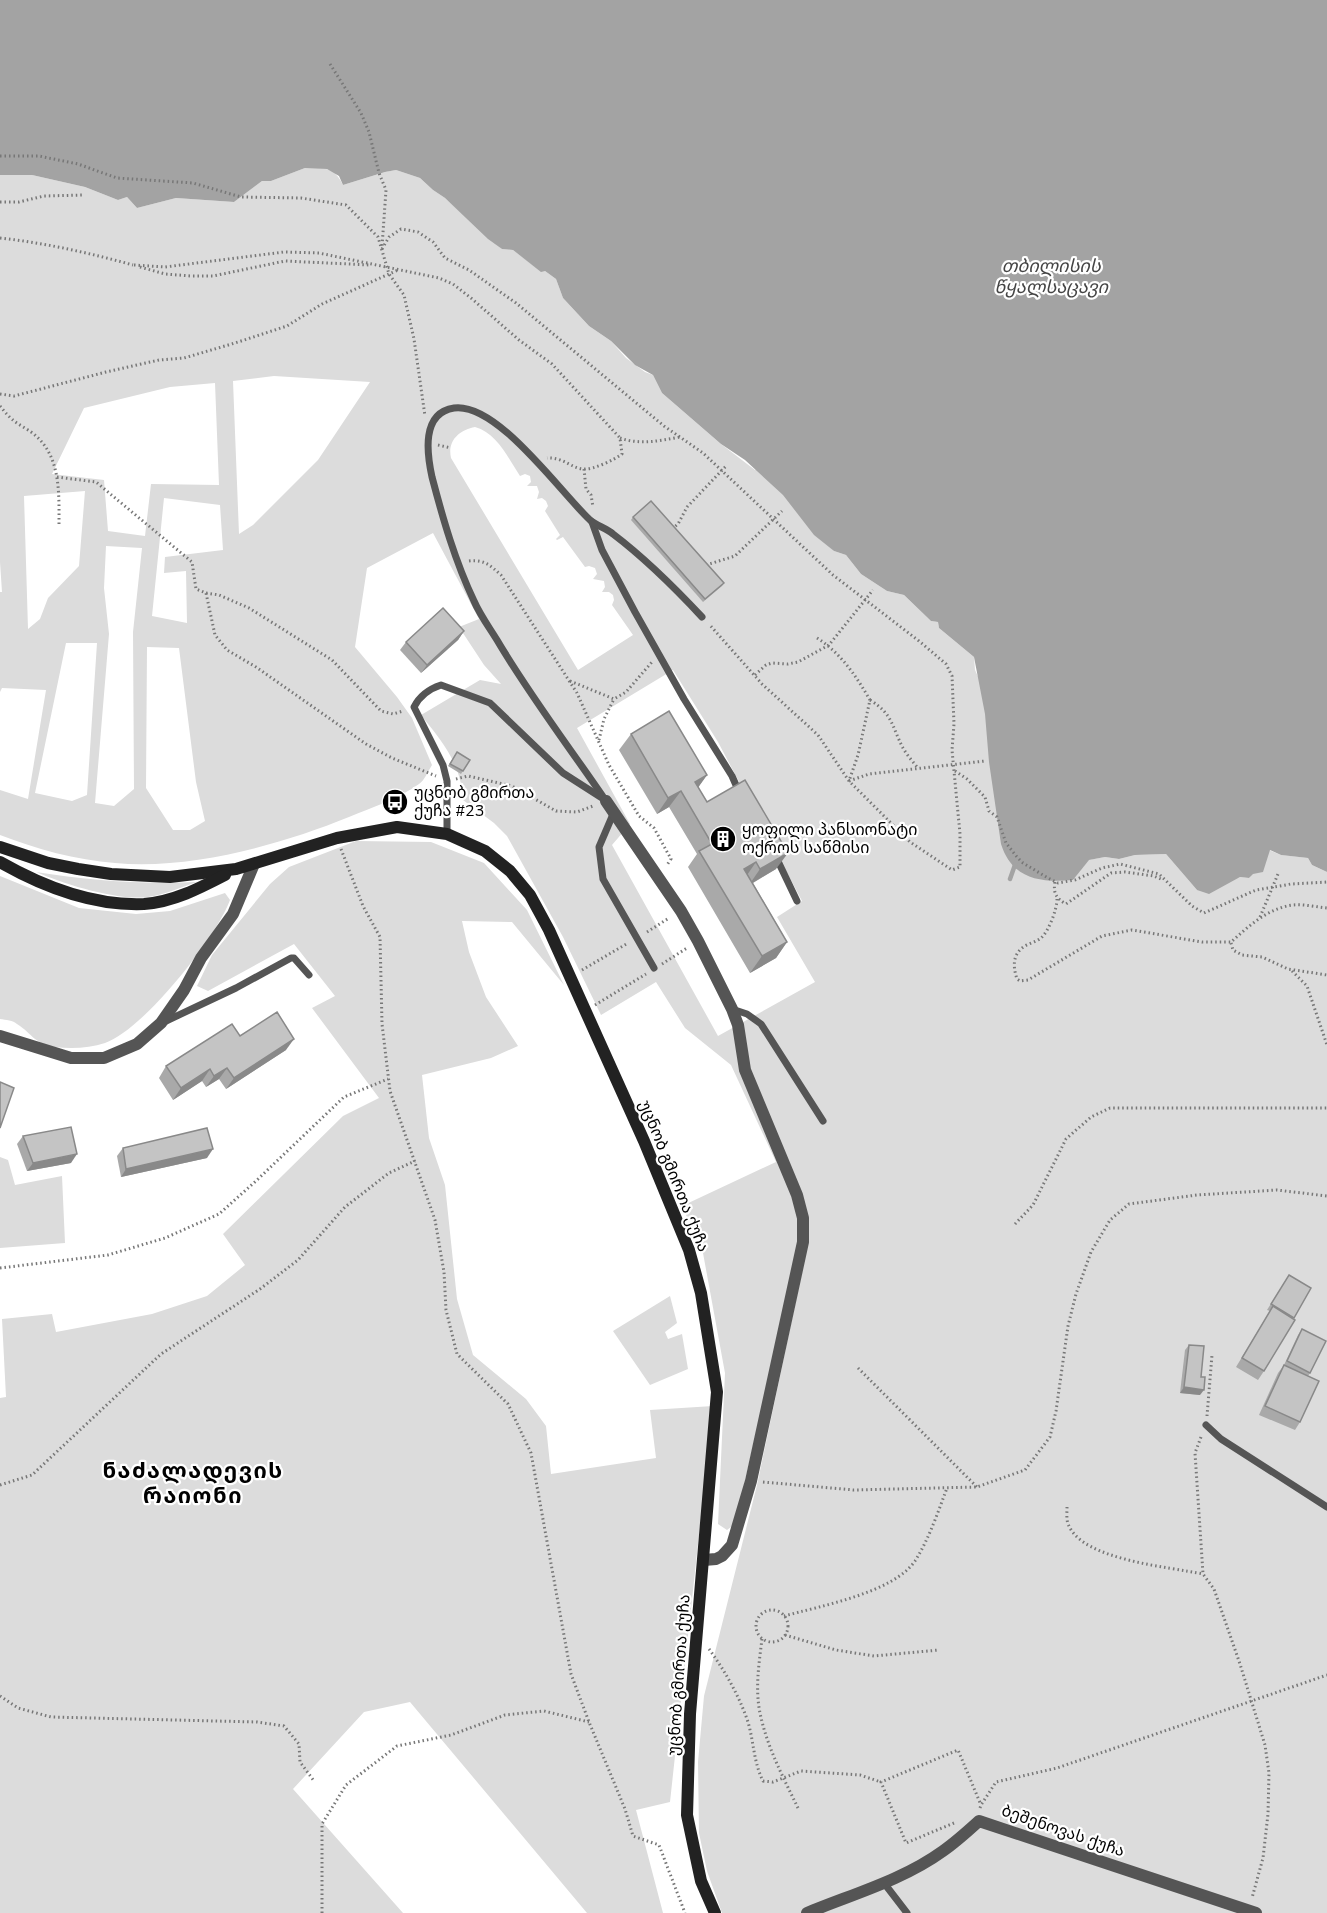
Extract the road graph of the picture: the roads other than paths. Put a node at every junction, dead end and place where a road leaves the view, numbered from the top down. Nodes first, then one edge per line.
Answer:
1 (592, 522) junction
2 (702, 617) road end
3 (744, 802) edge
4 (610, 806) junction
5 (447, 834) junction
6 (0, 847) edge
7 (770, 848) edge
8 (0, 862) edge
9 (254, 864) junction
10 (236, 869) junction
11 (797, 901) dead end
12 (654, 968) road end
13 (309, 975) dead end
14 (732, 1009) junction
15 (161, 1023) junction
16 (0, 1036) edge
17 (824, 1121) dead end
18 (1206, 1425) road end
19 (1327, 1507) edge
20 (704, 1560) junction
21 (884, 1883) junction
22 (1252, 1912) edge
23 (716, 1913) edge
24 (807, 1913) edge
25 (907, 1913) edge

1 - 2 lane
1 - 3 lane
1 - 4 lane
4 - 5 lane
4 - 12 lane
4 - 14 street
5 - 9 main road, უცნობ გმირთა ქუჩა
5 - 20 main road, უცნობ გმირთა ქუჩა
6 - 10 main road, უცნობ გმირთა ქუჩა
7 - 11 lane
8 - 10 main road, უცნობ გმირთა ქუჩა
9 - 10 main road, უცნობ გმირთა ქუჩა
9 - 15 street
13 - 15 lane
14 - 17 lane
14 - 20 street
15 - 16 street
18 - 19 lane
20 - 23 main road, უცნობ გმირთა ქუჩა
21 - 22 street, ბეშენოვას ქუჩა
21 - 24 street, ბეშენოვას ქუჩა
21 - 25 lane

